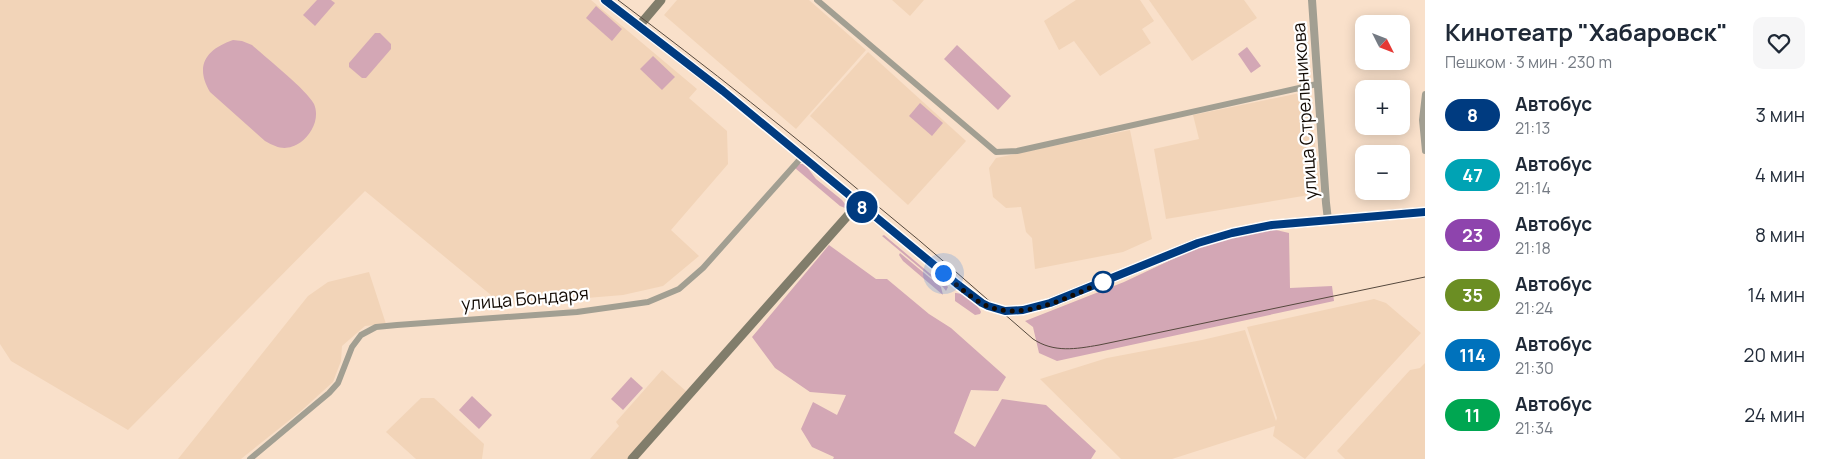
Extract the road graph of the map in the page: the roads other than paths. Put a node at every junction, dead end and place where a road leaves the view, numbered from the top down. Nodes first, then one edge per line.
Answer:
1 (605, 0) edge
2 (661, 0) edge
3 (817, 0) edge
4 (1312, 0) edge
5 (639, 26) junction
6 (1317, 84) junction
7 (1425, 94) edge
8 (1425, 151) edge
9 (802, 157) junction
10 (858, 204) junction
11 (1425, 212) edge
12 (1328, 220) junction
13 (250, 459) edge
14 (632, 459) edge

1 - 5 main road
2 - 5 main road
3 - 6 street
4 - 6 street, улица Стрельникова
5 - 9 main road
6 - 12 street, улица Стрельникова
7 - 8 street
9 - 10 main road
9 - 13 street, улица Бондаря
10 - 12 main road
10 - 14 main road
11 - 12 main road

